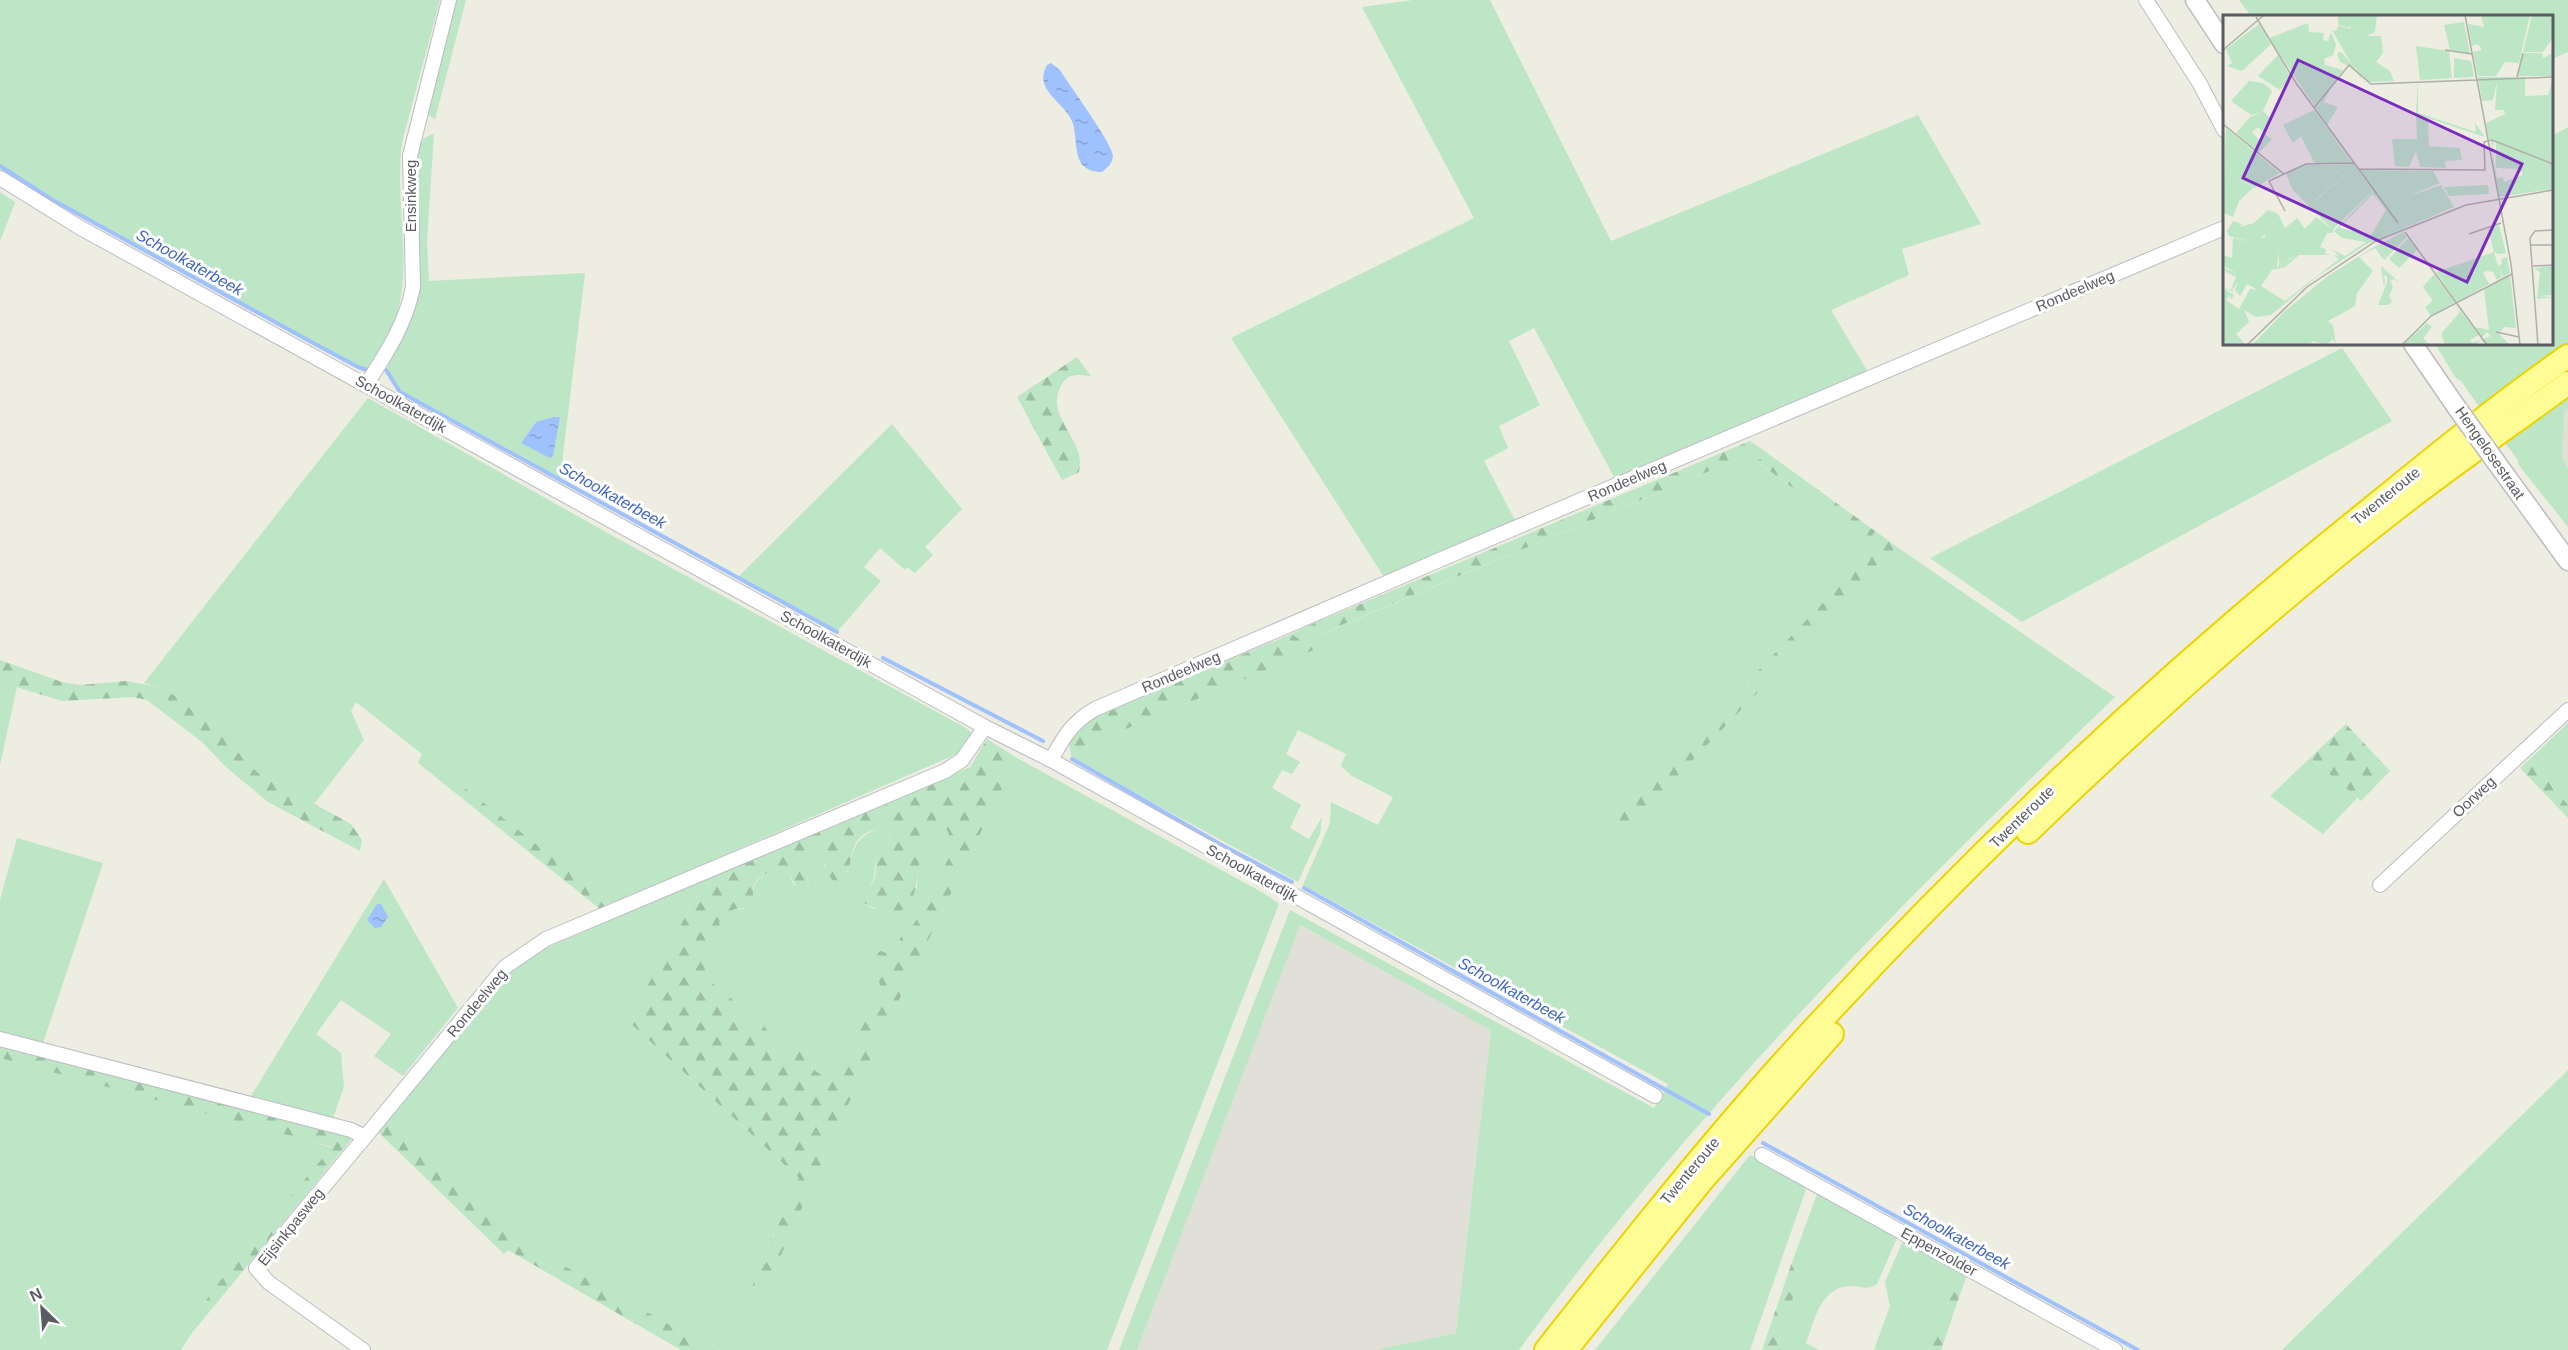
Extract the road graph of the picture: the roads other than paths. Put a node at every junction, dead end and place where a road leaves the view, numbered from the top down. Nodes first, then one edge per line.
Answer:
1 (449, 0) edge
2 (2146, 0) edge
3 (2195, 0) edge
4 (2223, 42) edge
5 (2223, 128) edge
6 (0, 178) edge
7 (2223, 228) edge
8 (2414, 345) edge
9 (2568, 356) edge
10 (2568, 383) edge
11 (366, 385) junction
12 (2568, 561) edge
13 (2568, 710) edge
14 (986, 727) junction
15 (1051, 760) junction
16 (2380, 885) dead end
17 (0, 1039) edge
18 (1655, 1096) dead end
19 (365, 1137) junction
20 (1762, 1155) dead end
21 (363, 1350) edge
22 (1546, 1350) edge
23 (1566, 1350) edge
24 (2115, 1350) edge

1 - 11 street, Ensinkweg
2 - 5 street
3 - 4 main road
6 - 11 street, Schoolkaterdijk
7 - 15 street, Rondeelweg
8 - 12 main road, Hengelosestraat, bridge
9 - 22 highway, Twenteroute
10 - 23 highway, Twenteroute
11 - 14 street, Schoolkaterdijk
13 - 16 street, Oorweg
14 - 15 street, Schoolkaterdijk
14 - 19 street, Rondeelweg
15 - 18 street, Schoolkaterdijk
17 - 19 street
19 - 21 street, Eijsinkpasweg
20 - 24 street, Eppenzolder

